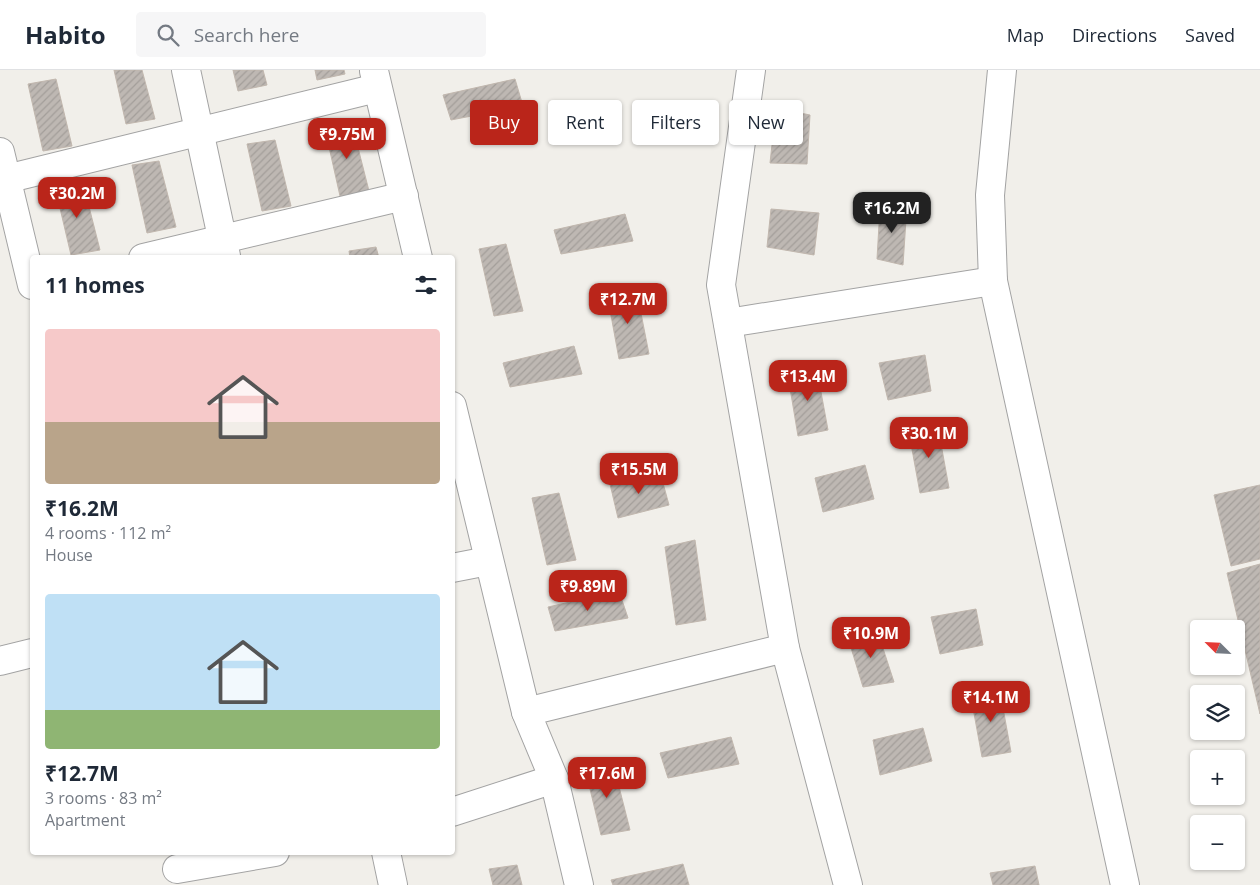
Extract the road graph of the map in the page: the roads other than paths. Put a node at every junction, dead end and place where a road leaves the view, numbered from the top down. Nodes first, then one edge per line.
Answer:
1 (186, 70) edge
2 (752, 70) edge
3 (1002, 70) edge
4 (376, 79) edge
5 (200, 132) junction
6 (0, 152) edge
7 (6, 179) junction
8 (404, 196) junction
9 (225, 248) edge
10 (168, 255) edge
11 (417, 255) edge
12 (30, 276) edge
13 (993, 281) junction
14 (728, 323) junction
15 (455, 419) edge
16 (488, 561) junction
17 (455, 567) edge
18 (785, 648) junction
19 (30, 654) edge
20 (0, 661) edge
21 (526, 712) junction
22 (554, 779) junction
23 (455, 811) edge
24 (258, 855) edge
25 (387, 855) edge
26 (177, 869) edge
27 (392, 885) edge
28 (579, 885) edge
29 (848, 885) edge
30 (1125, 885) edge

1 - 5 street
2 - 14 street
3 - 13 street
4 - 5 street
4 - 8 street
5 - 7 street
5 - 9 street
6 - 7 street
7 - 12 street
8 - 9 street
8 - 11 street
9 - 10 street
13 - 14 street
13 - 30 street
14 - 18 street
15 - 16 street
16 - 17 street
16 - 21 street
18 - 21 street
18 - 29 street
19 - 20 street
21 - 22 street
22 - 23 street
22 - 28 street
24 - 26 street
25 - 27 street

